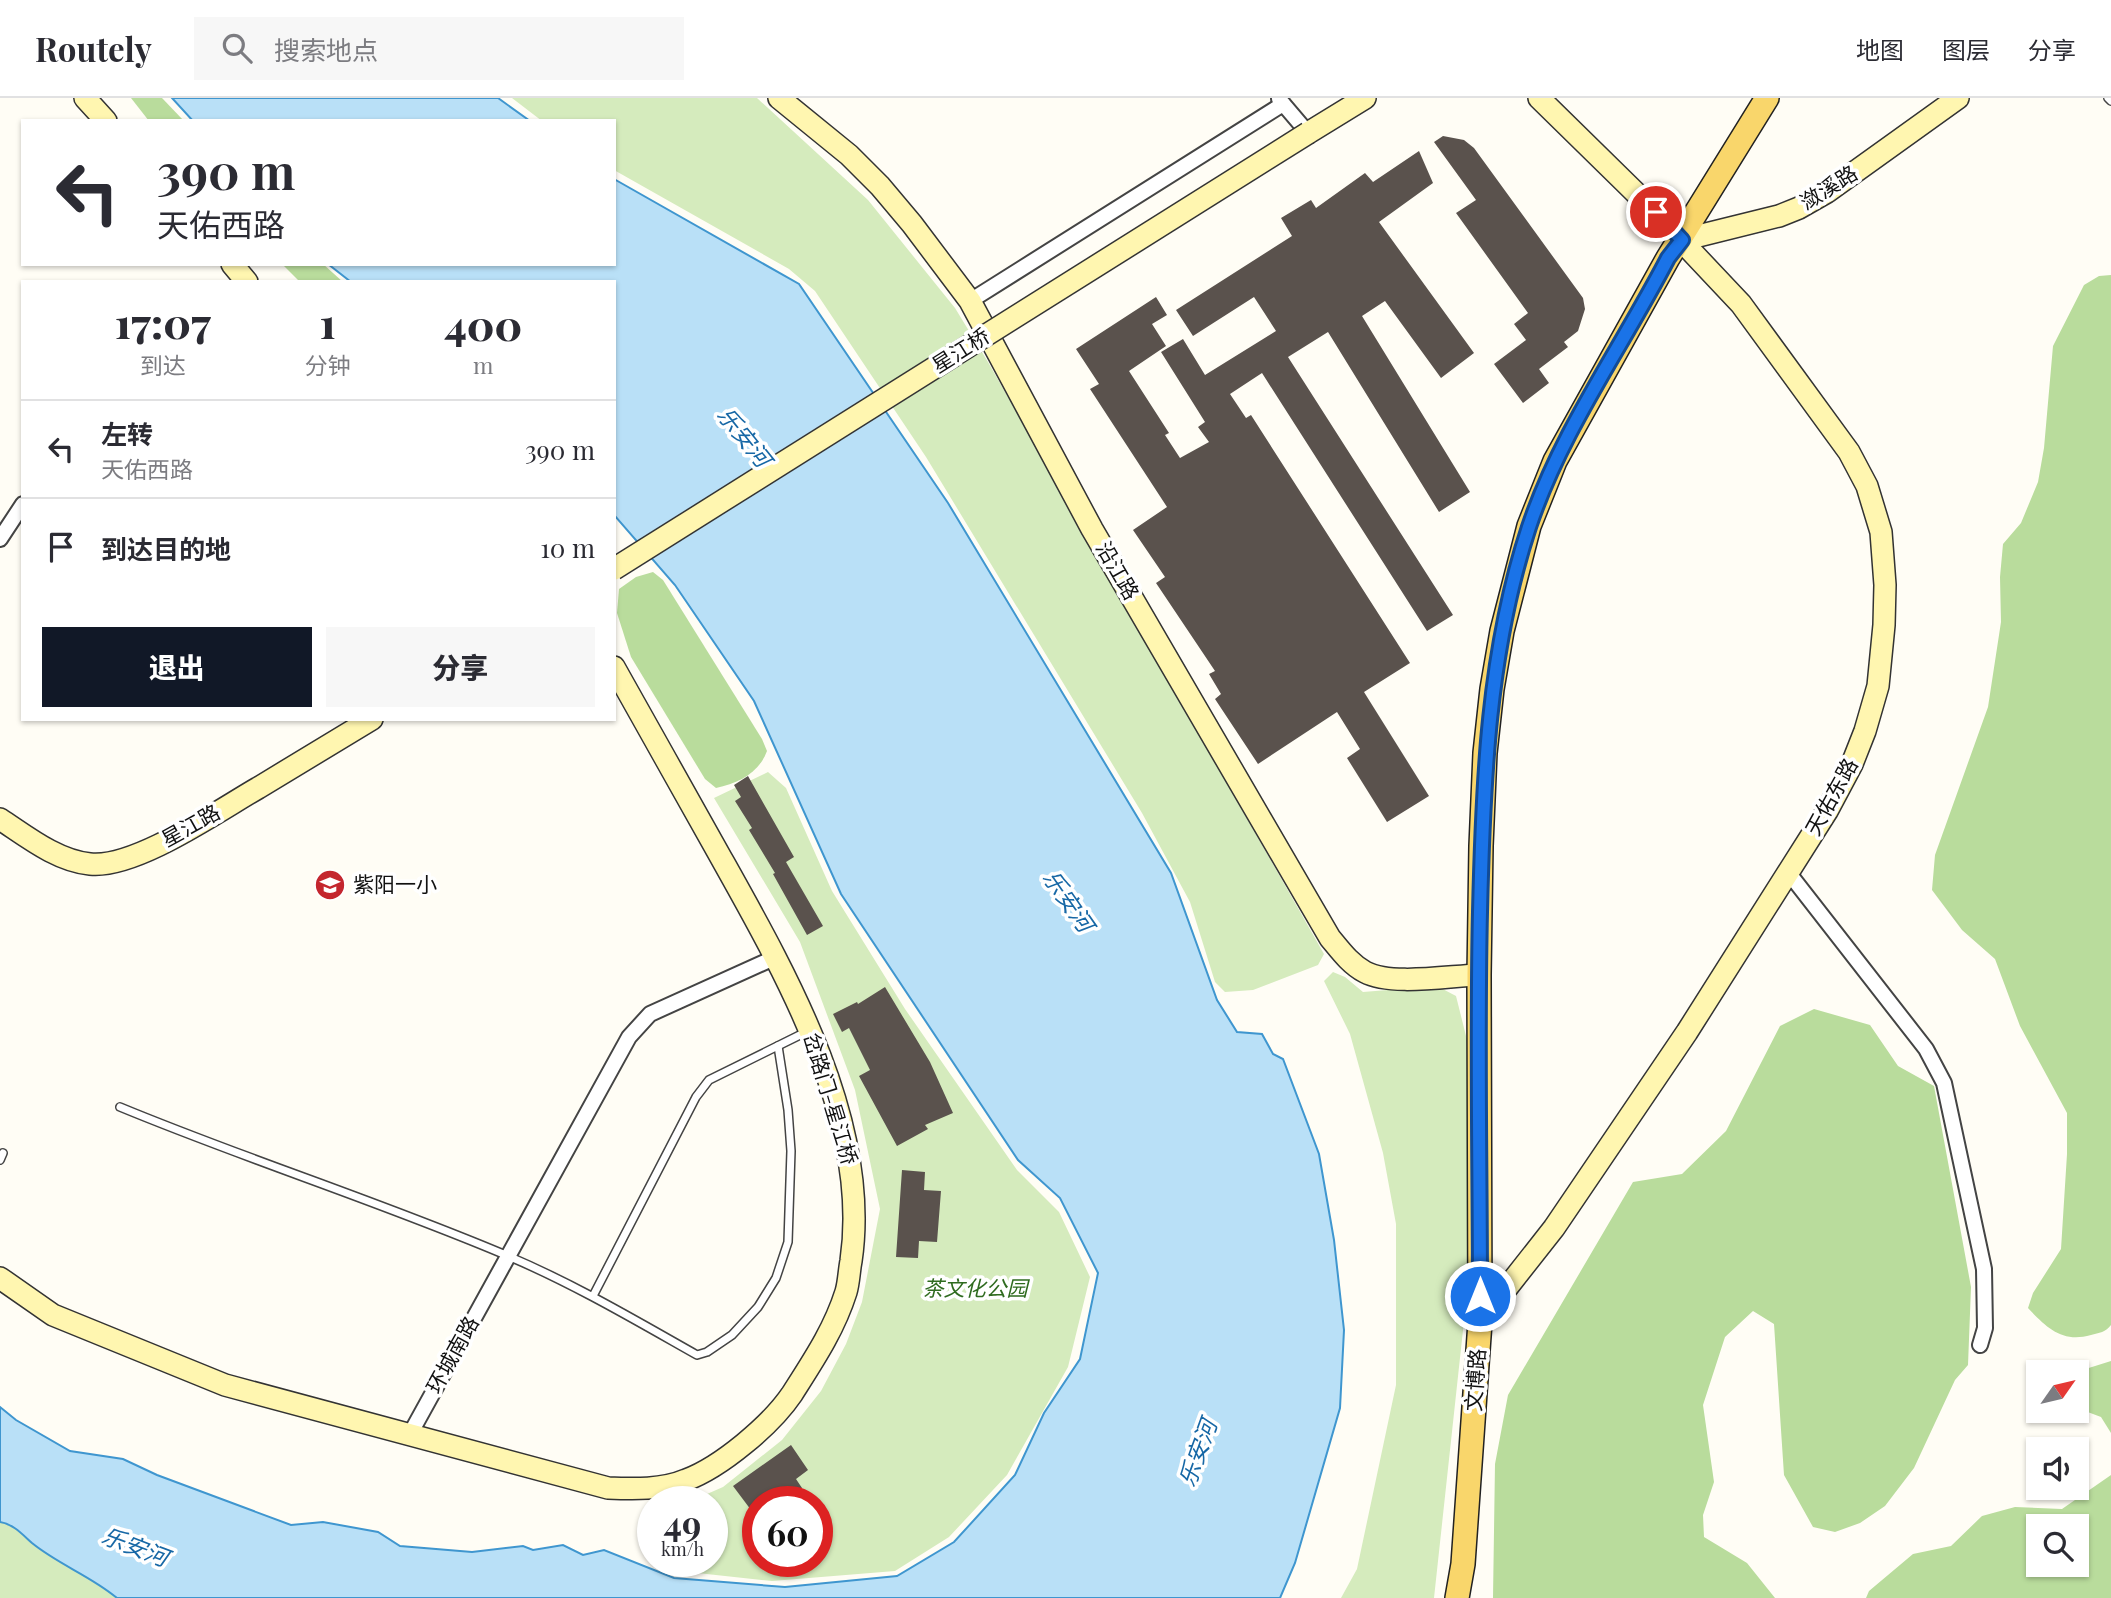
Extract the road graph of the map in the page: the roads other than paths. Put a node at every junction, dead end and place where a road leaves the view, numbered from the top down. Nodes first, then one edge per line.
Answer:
1 (85, 98) edge
2 (779, 98) edge
3 (1365, 98) edge
4 (1539, 98) edge
5 (1767, 98) edge
6 (1958, 98) edge
7 (1280, 101) edge
8 (104, 119) edge
9 (1308, 133) junction
10 (1682, 240) junction
11 (234, 266) edge
12 (245, 280) edge
13 (970, 301) junction
14 (21, 507) edge
15 (0, 539) edge
16 (616, 568) edge
17 (616, 671) edge
18 (369, 721) edge
19 (0, 818) edge
20 (1788, 872) junction
21 (776, 957) junction
22 (1479, 975) junction
23 (810, 1030) junction
24 (778, 1046) junction
25 (120, 1107) dead end
26 (508, 1256) junction
27 (0, 1278) edge
28 (593, 1296) junction
29 (1480, 1322) junction
30 (1980, 1345) dead end
31 (409, 1436) junction
32 (1457, 1598) edge

1 - 8 street
2 - 13 street, 沿江路
3 - 9 street
4 - 10 street, 天佑东路
5 - 10 main road, 文博路
6 - 10 street, 潋溪路
7 - 9 street
7 - 13 street
9 - 16 street, 星江桥, bridge
10 - 20 street, 天佑东路
10 - 22 main road, 文博路
11 - 12 street
13 - 22 street, 沿江路
14 - 15 street
17 - 21 street, 岔路门-星江桥
18 - 19 street, 星江路
20 - 29 street, 天佑东路
20 - 30 street
21 - 23 street, 岔路门-星江桥
21 - 26 street, 环城南路
22 - 29 main road, 文博路
23 - 24 lane
23 - 31 street, 岔路门-星江桥
24 - 28 lane
24 - 28 lane
25 - 26 lane
26 - 28 lane
26 - 31 street, 环城南路
27 - 31 street
29 - 32 main road, 文博路

